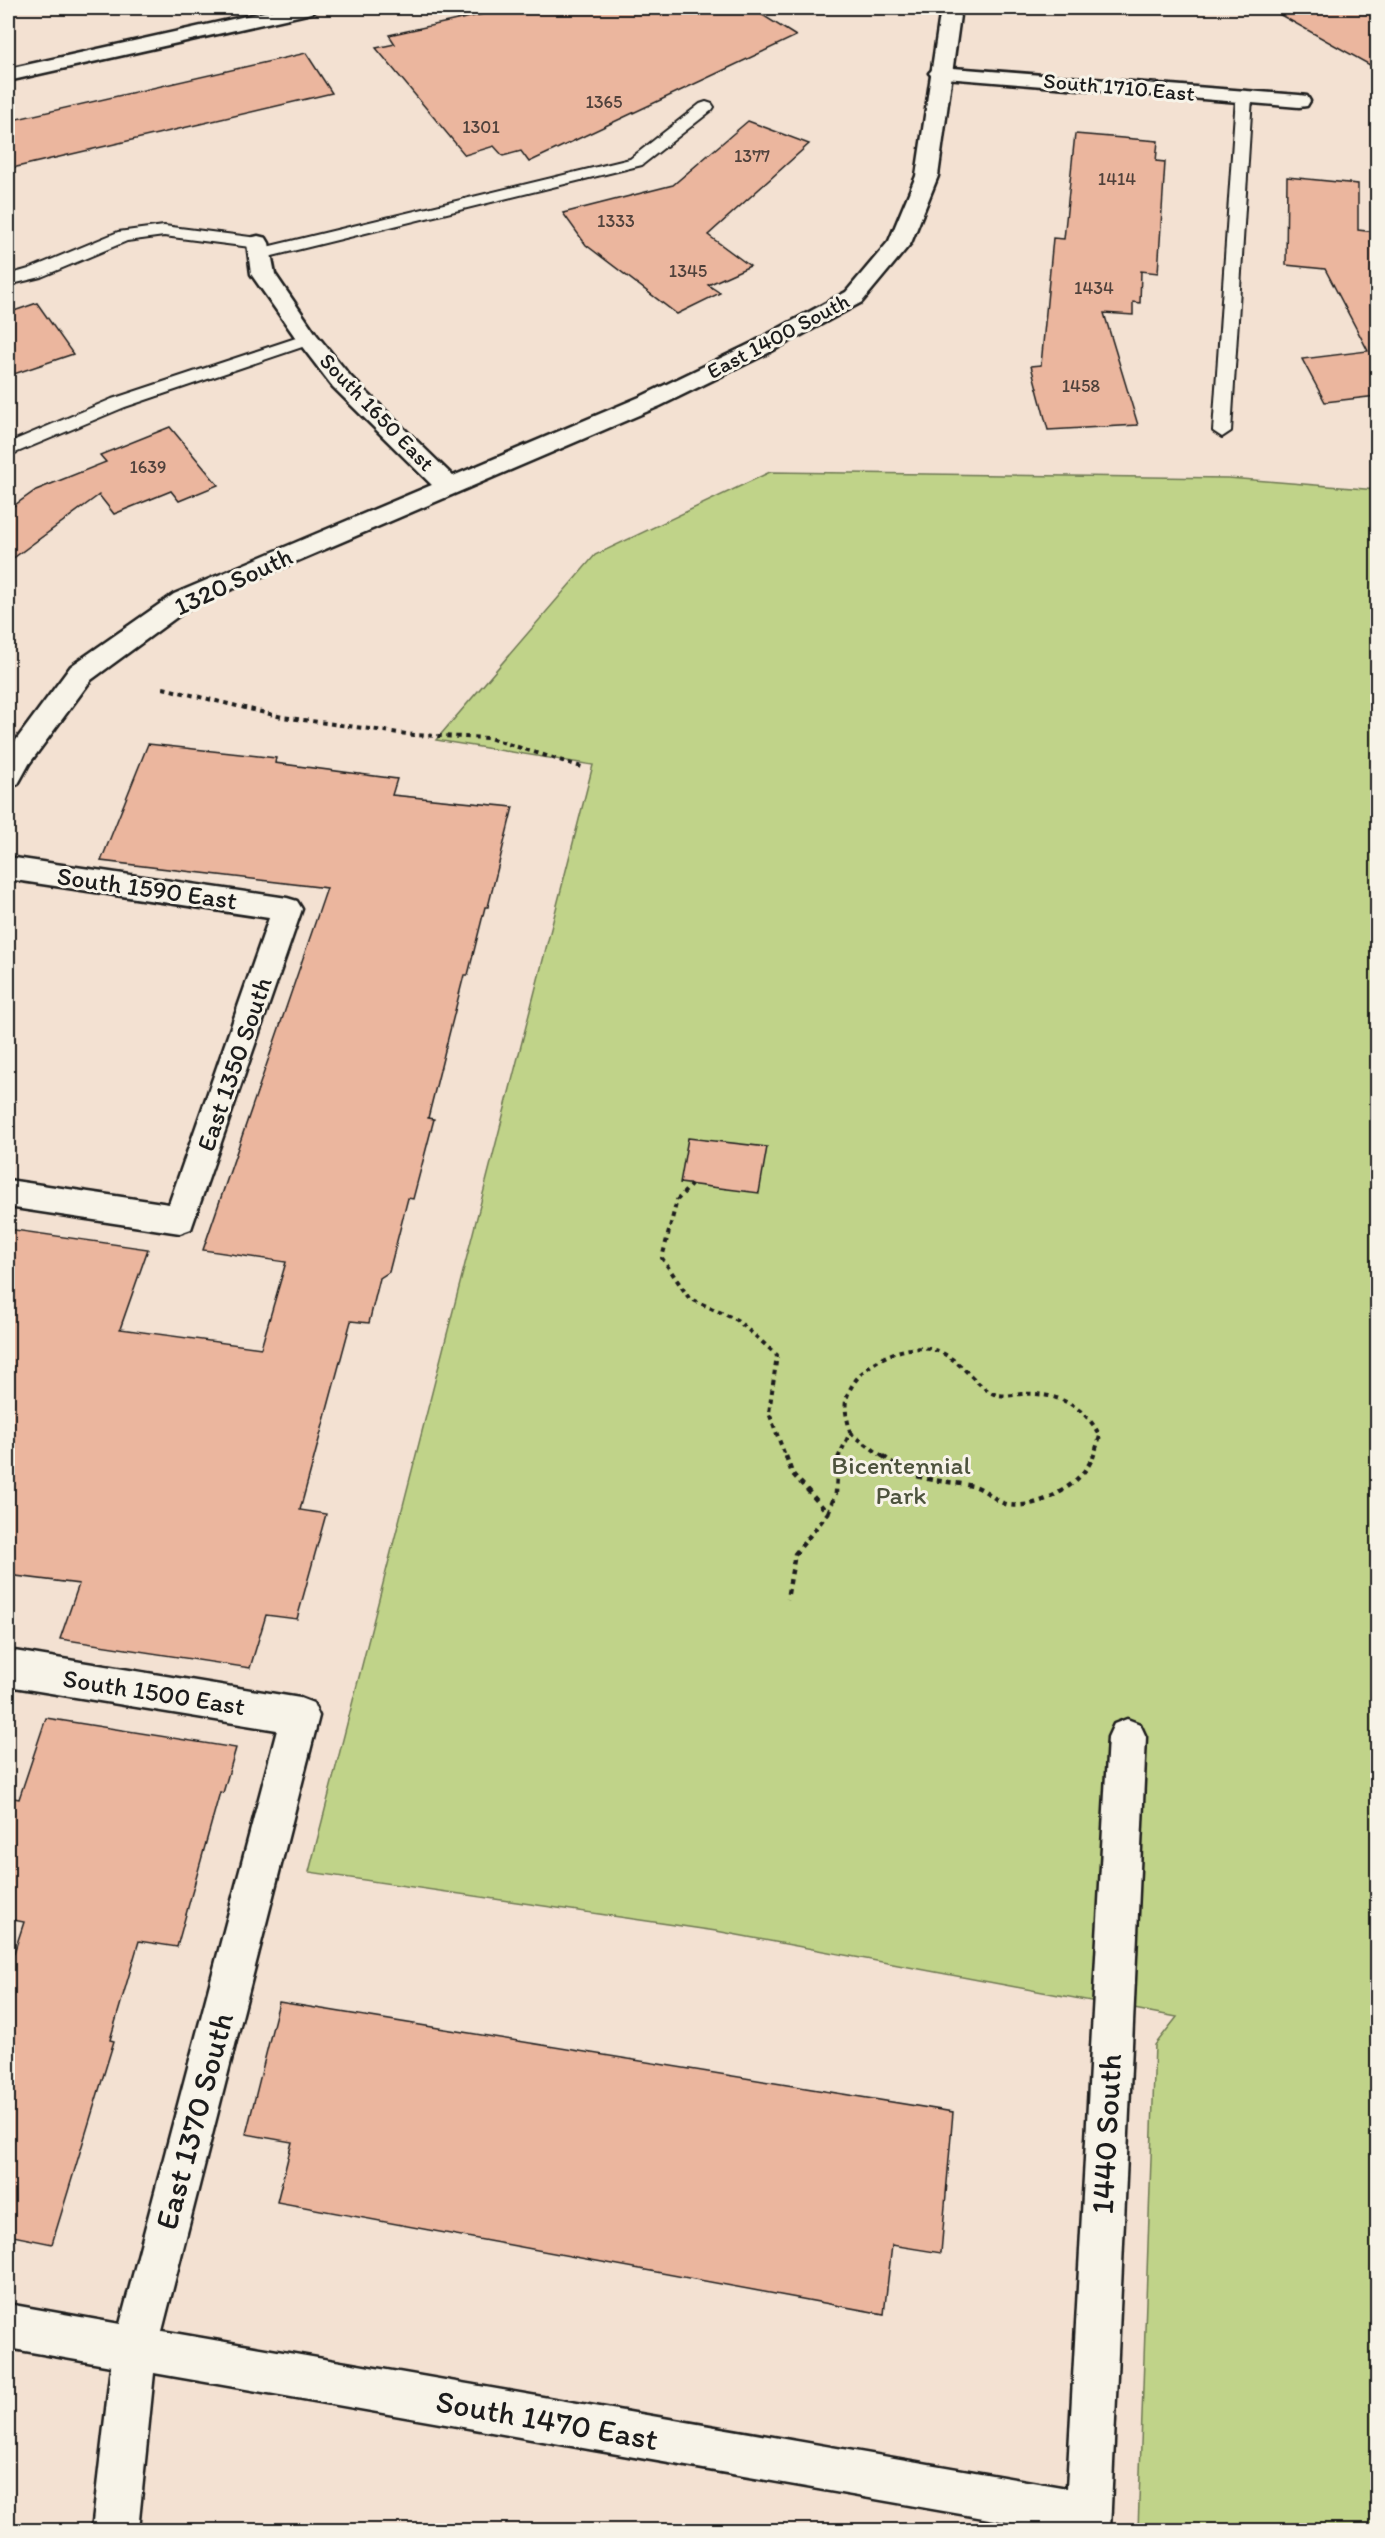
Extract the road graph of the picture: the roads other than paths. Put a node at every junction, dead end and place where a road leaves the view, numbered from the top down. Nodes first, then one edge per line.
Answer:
1 (307, 8) edge
2 (951, 8) edge
3 (940, 74) junction
4 (8, 75) edge
5 (1244, 97) junction
6 (1299, 101) dead end
7 (706, 107) dead end
8 (259, 248) junction
9 (8, 280) edge
10 (308, 339) junction
11 (1222, 431) dead end
12 (8, 450) edge
13 (448, 486) junction
14 (8, 777) edge
15 (8, 868) edge
16 (287, 909) joint
17 (8, 1193) edge
18 (8, 1668) edge
19 (300, 1716) joint
20 (1126, 1737) dead end
21 (8, 2326) edge
22 (135, 2349) junction
23 (1087, 2522) edge
24 (115, 2530) edge

1 - 4 street
2 - 3 street, East 1400 South
3 - 5 street, South 1710 East
3 - 13 street, East 1400 South
5 - 6 street, South 1710 East
5 - 11 lane
7 - 8 lane
8 - 9 lane
8 - 10 street, South 1650 East
10 - 12 lane
10 - 13 street, South 1650 East
13 - 14 street, 1320 South
15 - 16 street, South 1590 East
16 - 17 street, East 1350 South
18 - 19 street, South 1500 East
19 - 22 street, East 1370 South
20 - 23 street, 1440 South
21 - 22 street, South 1470 East
22 - 23 street, South 1470 East
22 - 24 street, East 1370 South

